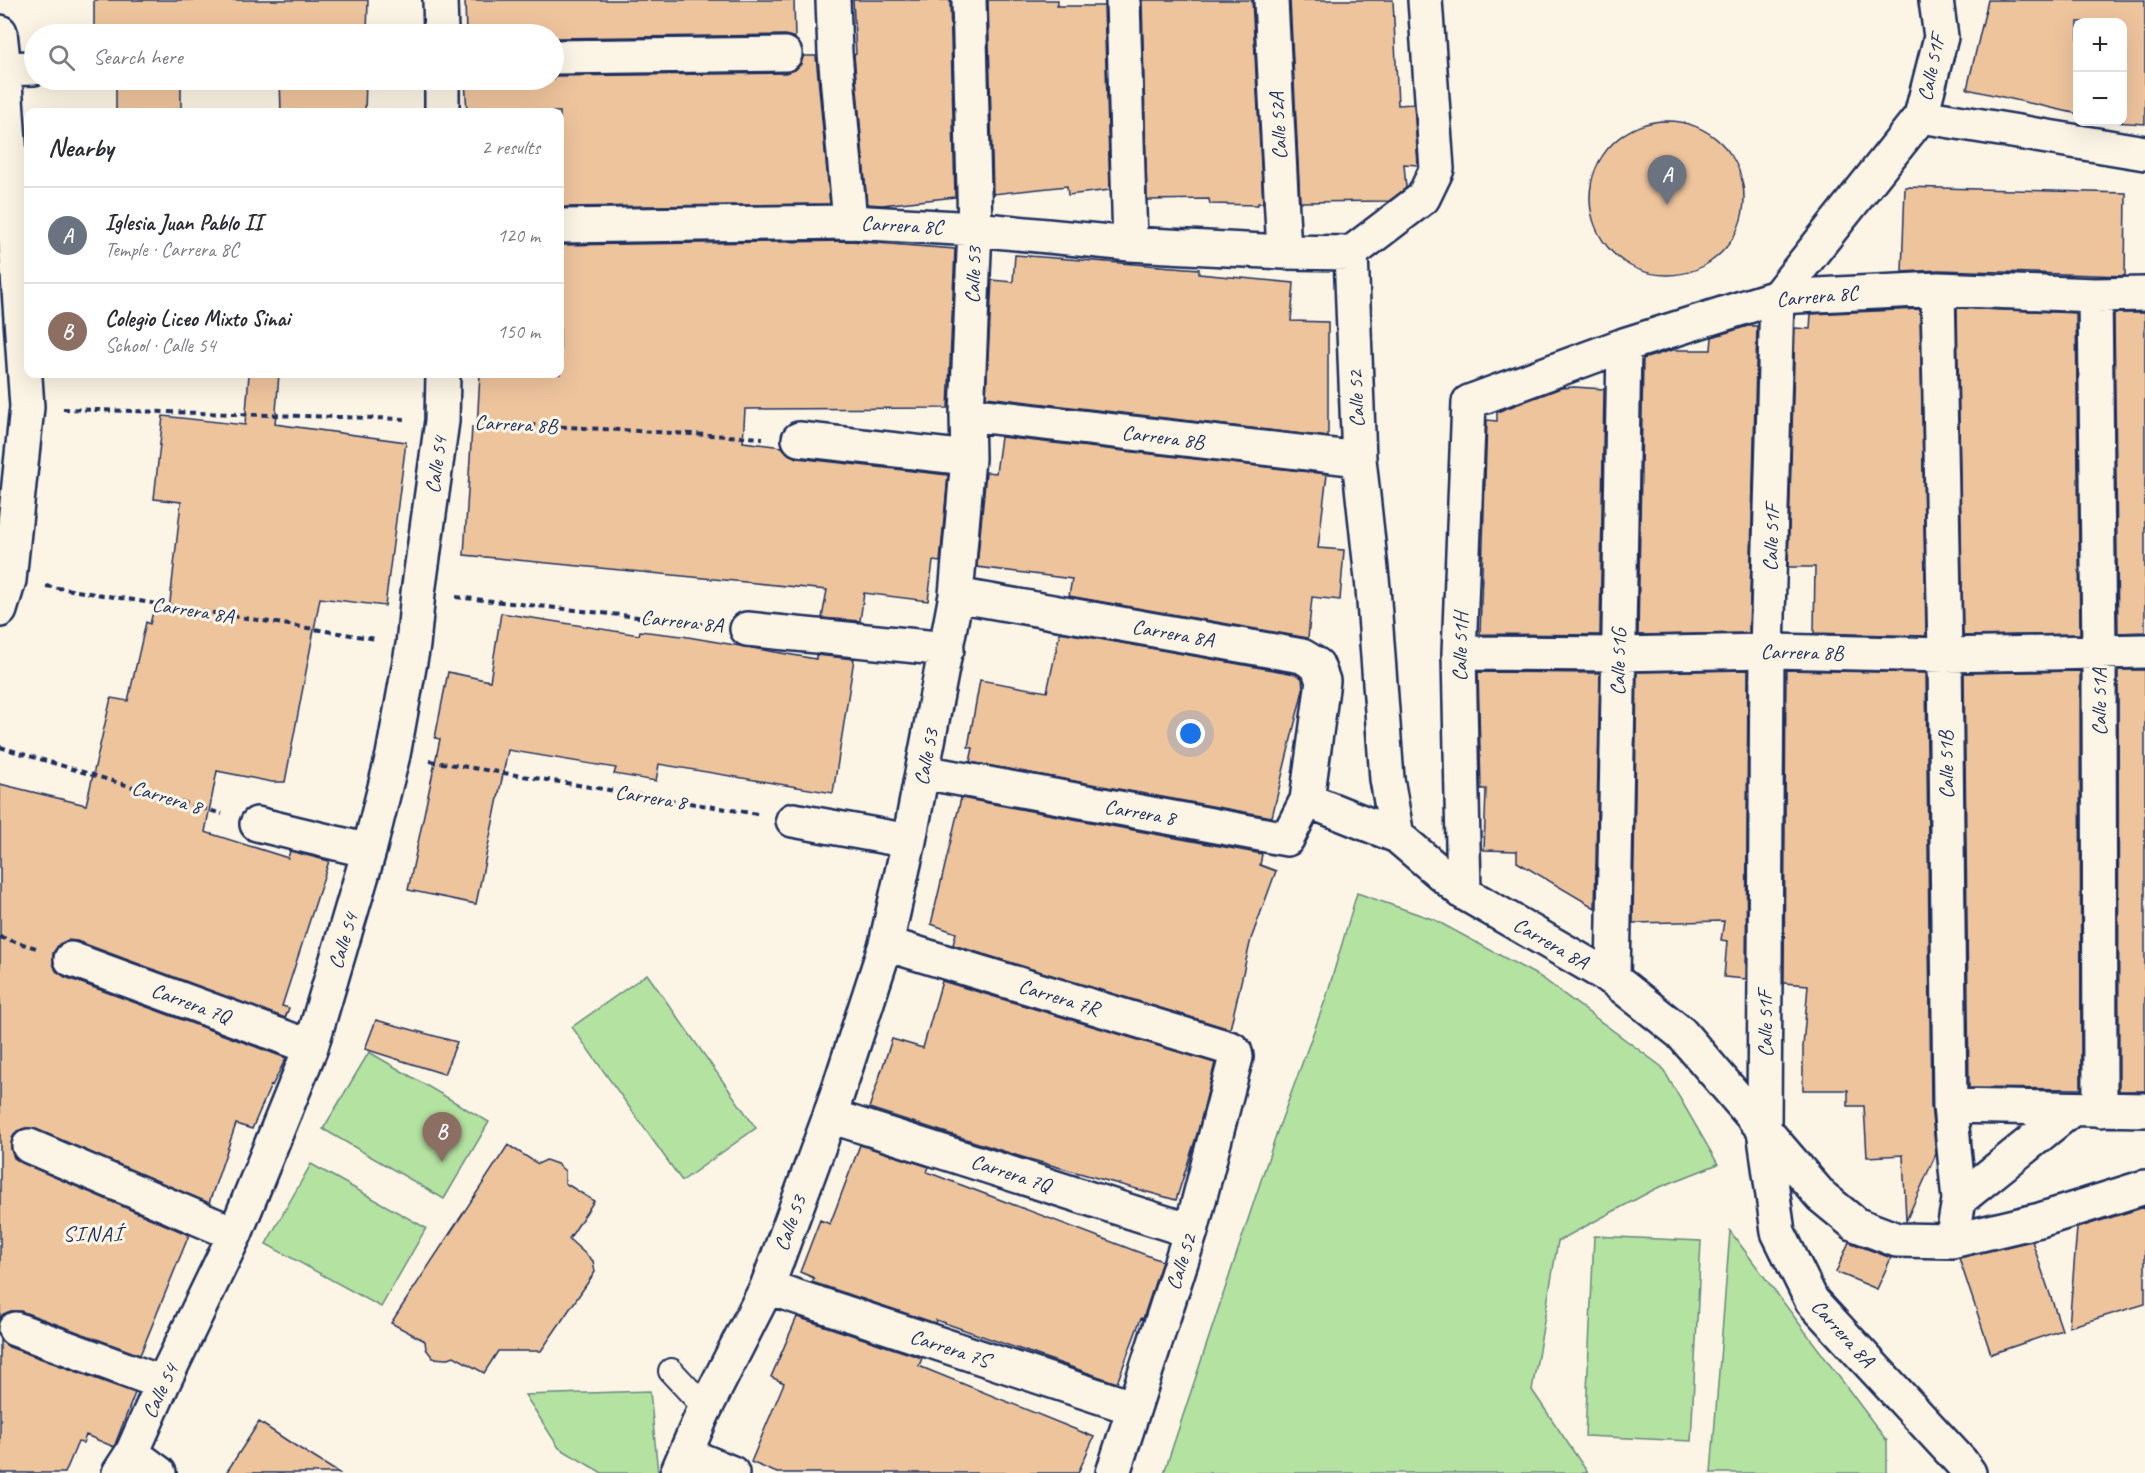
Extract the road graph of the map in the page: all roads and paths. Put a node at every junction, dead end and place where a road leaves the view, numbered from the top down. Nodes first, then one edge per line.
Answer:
1 (440, 0) edge
2 (833, 0) edge
3 (969, 0) edge
4 (1123, 0) edge
5 (1271, 0) edge
6 (1425, 0) edge
7 (1936, 0) edge
8 (441, 24) edge
9 (0, 32) edge
10 (785, 54) dead end
11 (564, 57) edge
12 (19, 69) edge
13 (442, 90) edge
14 (442, 108) edge
15 (1921, 116) junction
16 (2145, 153) edge
17 (850, 222) junction
18 (564, 226) edge
19 (22, 229) edge
20 (975, 229) junction
21 (1130, 244) junction
22 (1284, 252) junction
23 (1351, 253) junction
24 (1938, 289) junction
25 (2145, 294) edge
26 (2095, 295) junction
27 (1777, 297) junction
28 (24, 300) edge
29 (1624, 345) junction
30 (26, 378) edge
31 (443, 378) edge
32 (1469, 402) joint
33 (27, 407) junction
34 (967, 414) junction
35 (442, 421) junction
36 (799, 440) joint
37 (968, 458) junction
38 (1359, 459) junction
39 (418, 593) junction
40 (5, 595) edge
41 (956, 595) junction
42 (747, 628) joint
43 (412, 645) junction
44 (947, 649) junction
45 (1767, 651) junction
46 (2099, 651) junction
47 (2145, 651) edge
48 (1459, 653) junction
49 (1618, 654) junction
50 (1945, 655) junction
51 (0, 747) edge
52 (393, 755) junction
53 (923, 772) junction
54 (1307, 800) junction
55 (793, 820) joint
56 (257, 824) joint
57 (1397, 836) junction
58 (909, 841) junction
59 (369, 851) junction
60 (1464, 893) junction
61 (886, 945) junction
62 (71, 959) dead end
63 (1613, 979) junction
64 (311, 1047) junction
65 (1232, 1049) joint
66 (1950, 1106) junction
67 (2086, 1110) junction
68 (2145, 1110) edge
69 (830, 1116) junction
70 (1764, 1130) junction
71 (29, 1146) dead end
72 (2145, 1187) edge
73 (1959, 1200) junction
74 (1191, 1231) junction
75 (235, 1234) junction
76 (1952, 1241) junction
77 (767, 1287) junction
78 (15, 1329) dead end
79 (671, 1371) dead end
80 (163, 1383) junction
81 (1134, 1408) junction
82 (703, 1413) junction
83 (126, 1463) edge
84 (682, 1464) edge
85 (159, 1473) edge
86 (732, 1473) edge
87 (1113, 1473) edge
88 (1969, 1473) edge

1 - 8 street
2 - 17 street
3 - 20 street, Calle 53
4 - 21 street
5 - 22 street, Calle 52A
6 - 23 street
7 - 15 street, Calle 51F
9 - 12 street
10 - 11 street
12 - 19 street
13 - 14 street
15 - 16 street
15 - 27 street, Calle 51F
17 - 18 street, Carrera 8C
17 - 20 street, Carrera 8C
19 - 28 street
20 - 21 street, Carrera 8C
20 - 34 street, Calle 53
21 - 22 street, Carrera 8C
22 - 23 street, Carrera 8C
23 - 38 street, Calle 52
24 - 26 street, Carrera 8C
24 - 27 street, Carrera 8C
24 - 50 street, Calle 51B
25 - 26 street, Carrera 8C
26 - 46 street, Calle 51A
27 - 29 street, Carrera 8C
27 - 45 street, Calle 51F
29 - 32 street, Carrera 8C
29 - 49 street, Calle 51G
30 - 33 street
31 - 35 street, Calle 54
32 - 48 street, Calle 51H
33 - 35 path, Carrera 8B
33 - 40 street
34 - 37 street, Calle 53
34 - 38 street, Carrera 8B
35 - 36 path, Carrera 8B
35 - 39 street, Calle 54
36 - 37 street
37 - 41 street, Calle 53
38 - 57 street, Calle 52
39 - 42 path, Carrera 8A
39 - 43 street, Calle 54
40 - 43 path, Carrera 8A
41 - 44 street, Calle 53
41 - 54 street, Carrera 8A
42 - 44 street, Carrera 8A
43 - 52 street, Calle 54
44 - 53 street, Calle 53
45 - 49 street, Carrera 8B
45 - 50 street, Carrera 8B
45 - 70 street, Calle 51F
46 - 47 street, Carrera 8B
46 - 50 street, Carrera 8B
46 - 67 street, Calle 51A
48 - 49 street, Carrera 8B
48 - 60 street, Calle 51H
49 - 63 street, Calle 51G
50 - 66 street, Calle 51B
51 - 56 path, Carrera 8
52 - 55 path, Carrera 8
52 - 59 street, Calle 54
53 - 54 street, Carrera 8
53 - 58 street, Calle 53
54 - 57 street, Carrera 8A
55 - 58 street
56 - 59 street
57 - 60 street, Carrera 8A
58 - 61 street, Calle 53
59 - 64 street, Calle 54
60 - 63 street, Carrera 8A
61 - 65 street, Carrera 7R
61 - 69 street, Calle 53
62 - 64 street, Carrera 7Q
63 - 70 street, Carrera 8A
64 - 75 street, Calle 54
65 - 74 street, Calle 52
66 - 67 street
66 - 73 street, Calle 51B
67 - 68 street
67 - 73 street
69 - 74 street, Carrera 7Q
69 - 77 street, Calle 53
70 - 76 street, Carrera 8A
70 - 88 street, Carrera 8A
71 - 75 street
72 - 76 street, Carrera 8A
73 - 76 street, Calle 51B
74 - 81 street, Calle 52
75 - 80 street, Calle 54
77 - 81 street, Carrera 7S
77 - 82 street, Calle 53
78 - 80 street
79 - 82 lane
80 - 83 street, Calle 54
81 - 87 street, Calle 52
82 - 84 street, Calle 53
83 - 85 street
84 - 86 street

